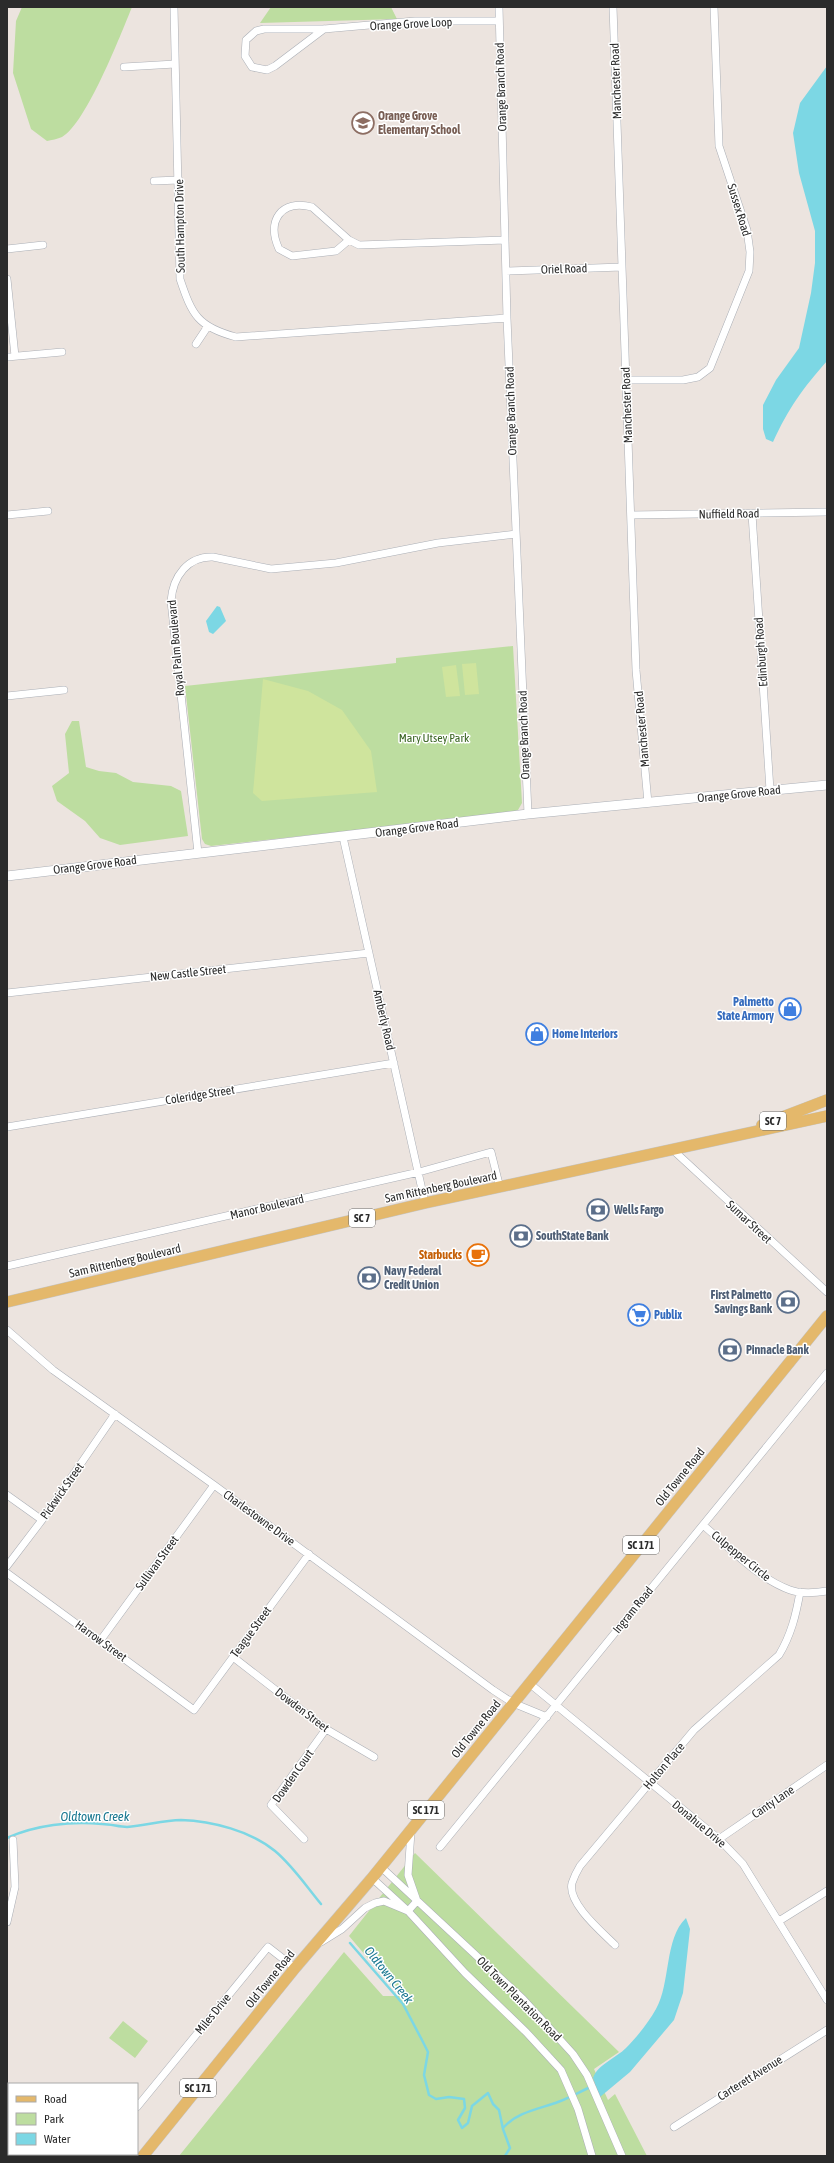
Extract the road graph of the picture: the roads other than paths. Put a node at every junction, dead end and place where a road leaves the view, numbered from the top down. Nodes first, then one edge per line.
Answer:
1 (174, 7) edge
2 (499, 7) edge
3 (613, 7) edge
4 (714, 7) edge
5 (499, 22) junction
6 (324, 30) junction
7 (175, 64) junction
8 (124, 67) dead end
9 (179, 180) junction
10 (154, 181) dead end
11 (349, 240) junction
12 (506, 240) junction
13 (43, 245) dead end
14 (7, 249) edge
15 (622, 267) junction
16 (506, 271) junction
17 (7, 279) edge
18 (507, 318) junction
19 (208, 326) junction
20 (196, 344) dead end
21 (62, 352) dead end
22 (15, 356) junction
23 (7, 357) edge
24 (627, 380) junction
25 (48, 511) dead end
26 (827, 512) edge
27 (752, 514) junction
28 (7, 515) edge
29 (631, 515) junction
30 (516, 534) junction
31 (64, 690) dead end
32 (7, 696) edge
33 (827, 785) edge
34 (770, 790) junction
35 (648, 803) junction
36 (528, 814) junction
37 (343, 837) junction
38 (198, 853) junction
39 (7, 876) edge
40 (369, 953) junction
41 (7, 993) edge
42 (394, 1063) junction
43 (827, 1100) edge
44 (827, 1116) edge
45 (7, 1127) edge
46 (718, 1140) junction
47 (672, 1150) junction
48 (418, 1172) junction
49 (500, 1188) junction
50 (425, 1203) junction
51 (7, 1266) edge
52 (827, 1292) edge
53 (7, 1302) edge
54 (827, 1316) edge
55 (7, 1330) edge
56 (827, 1373) edge
57 (115, 1414) junction
58 (214, 1485) junction
59 (7, 1494) edge
60 (42, 1520) junction
61 (703, 1525) junction
62 (309, 1554) junction
63 (7, 1566) edge
64 (7, 1573) edge
65 (827, 1591) edge
66 (800, 1592) junction
67 (100, 1641) junction
68 (233, 1657) junction
69 (529, 1683) junction
70 (513, 1703) junction
71 (555, 1706) junction
72 (194, 1710) joint
73 (547, 1716) junction
74 (326, 1729) junction
75 (374, 1757) dead end
76 (827, 1765) edge
77 (649, 1783) junction
78 (412, 1828) junction
79 (304, 1839) dead end
80 (719, 1839) junction
81 (12, 1840) dead end
82 (440, 1847) dead end
83 (381, 1867) junction
84 (372, 1878) junction
85 (827, 1891) edge
86 (417, 1901) junction
87 (408, 1911) junction
88 (779, 1921) junction
89 (7, 1922) edge
90 (615, 1945) dead end
91 (312, 1947) junction
92 (295, 1968) junction
93 (827, 2000) edge
94 (827, 2030) edge
95 (138, 2106) edge
96 (674, 2127) dead end
97 (143, 2156) edge
98 (592, 2156) edge
99 (622, 2156) edge

1 - 7 street, South Hampton Drive
2 - 5 street, Orange Branch Road
3 - 15 street, Manchester Road
4 - 24 street, Sussex Road
5 - 6 street, Orange Grove Loop
5 - 12 street, Orange Branch Road
6 - 6 street, Orange Grove Loop
7 - 8 street
7 - 9 street, South Hampton Drive
9 - 10 street
9 - 19 street, South Hampton Drive
11 - 11 street
11 - 12 street
12 - 16 street, Orange Branch Road
13 - 14 street
15 - 16 street, Oriel Road
15 - 24 street, Manchester Road
16 - 18 street, Orange Branch Road
17 - 22 street
18 - 19 street, South Hampton Drive
18 - 30 street, Orange Branch Road
19 - 20 street
21 - 22 street
22 - 23 street
24 - 29 street, Manchester Road
25 - 28 street
26 - 27 street, Nuffield Road
27 - 29 street, Nuffield Road
27 - 34 street, Edinburgh Road
29 - 35 street, Manchester Road
30 - 36 street, Orange Branch Road
30 - 38 street, Royal Palm Boulevard
31 - 32 street
33 - 34 street, Orange Grove Road
34 - 35 street, Orange Grove Road
35 - 36 street, Orange Grove Road
36 - 37 street, Orange Grove Road
37 - 38 street, Orange Grove Road
37 - 40 street, Amberly Road
38 - 39 street, Orange Grove Road
40 - 41 street, New Castle Street
40 - 42 street, Amberly Road
42 - 45 street, Coleridge Street
42 - 48 street, Amberly Road
43 - 46 main road, Sam Rittenberg Boulevard / SC 7
44 - 46 main road, Sam Rittenberg Boulevard / SC 7
46 - 47 main road, Sam Rittenberg Boulevard / SC 7
47 - 49 main road, Sam Rittenberg Boulevard / SC 7
47 - 52 street, Sumar Street
48 - 49 street, Manor Boulevard
48 - 50 street, Amberly Road
48 - 51 street, Manor Boulevard
49 - 50 main road, Sam Rittenberg Boulevard / SC 7
50 - 53 main road, Sam Rittenberg Boulevard / SC 7
54 - 69 main road, Old Towne Road / SC 171
55 - 57 street, Charlestowne Drive
56 - 61 street, Ingram Road
57 - 58 street, Charlestowne Drive
57 - 60 street, Pickwick Street
58 - 62 street, Charlestowne Drive
58 - 67 street, Sullivan Street
59 - 60 street
60 - 63 street, Pickwick Street
61 - 66 street, Culpepper Circle
61 - 71 street, Ingram Road
62 - 68 street, Teague Street
62 - 70 street, Charlestowne Drive
64 - 67 street, Harrow Street
65 - 66 street, Culpepper Circle
66 - 77 street, Holton Place
67 - 72 street, Harrow Street
68 - 72 street, Teague Street
68 - 74 street, Dowden Street
69 - 70 main road, Old Towne Road / SC 171
69 - 71 street, Donahue Drive
70 - 73 street, Charlestowne Drive
70 - 78 main road, Old Towne Road / SC 171
71 - 73 street, Ingram Road
71 - 77 street, Donahue Drive
73 - 82 street, Ingram Road
74 - 75 street, Dowden Street
74 - 79 street, Dowden Court
76 - 80 street, Canty Lane
77 - 80 street, Donahue Drive
77 - 90 street, Holton Place
78 - 83 main road, Old Towne Road / SC 171
78 - 86 street
80 - 88 street, Donahue Drive
81 - 89 street
83 - 84 main road, Old Towne Road / SC 171
83 - 86 street, Old Town Plantation Road
84 - 87 street, Old Town Plantation Road
84 - 91 main road, Old Towne Road / SC 171
85 - 88 street
86 - 87 street
86 - 99 street, Old Town Plantation Road
87 - 91 street
87 - 98 street, Old Town Plantation Road
88 - 93 street, Donahue Drive
91 - 92 main road, Old Towne Road / SC 171
92 - 95 street, Miles Drive
92 - 97 main road, Old Towne Road / SC 171
94 - 96 street, Carterett Avenue

